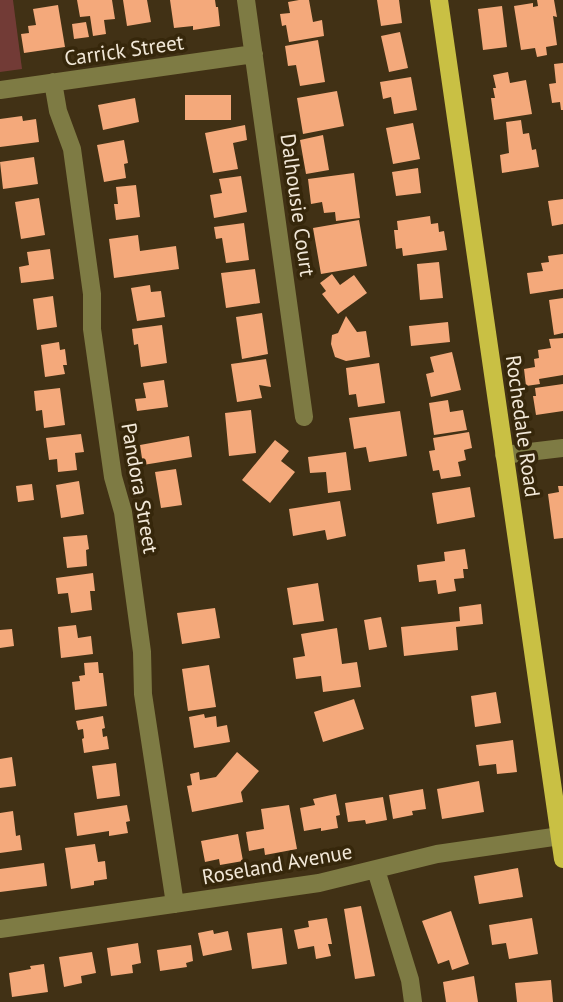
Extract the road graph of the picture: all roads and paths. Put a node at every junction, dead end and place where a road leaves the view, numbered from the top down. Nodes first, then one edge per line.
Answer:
1 (246, 0) edge
2 (439, 0) edge
3 (254, 54) junction
4 (53, 82) junction
5 (0, 90) edge
6 (304, 417) dead end
7 (563, 448) edge
8 (504, 456) junction
9 (560, 836) junction
10 (563, 859) edge
11 (376, 870) junction
12 (174, 904) junction
13 (0, 929) edge
14 (413, 1002) edge

1 - 3 street, Dalhousie Court
2 - 8 main road, Rochedale Road
3 - 4 street, Carrick Street
3 - 6 street, Dalhousie Court
4 - 5 street, Carrick Street
4 - 12 street, Pandora Street
7 - 8 street
8 - 9 main road, Rochedale Road
9 - 10 main road, Rochedale Road
9 - 11 street, Roseland Avenue
11 - 12 street, Roseland Avenue
11 - 14 street
12 - 13 street, Roseland Avenue

